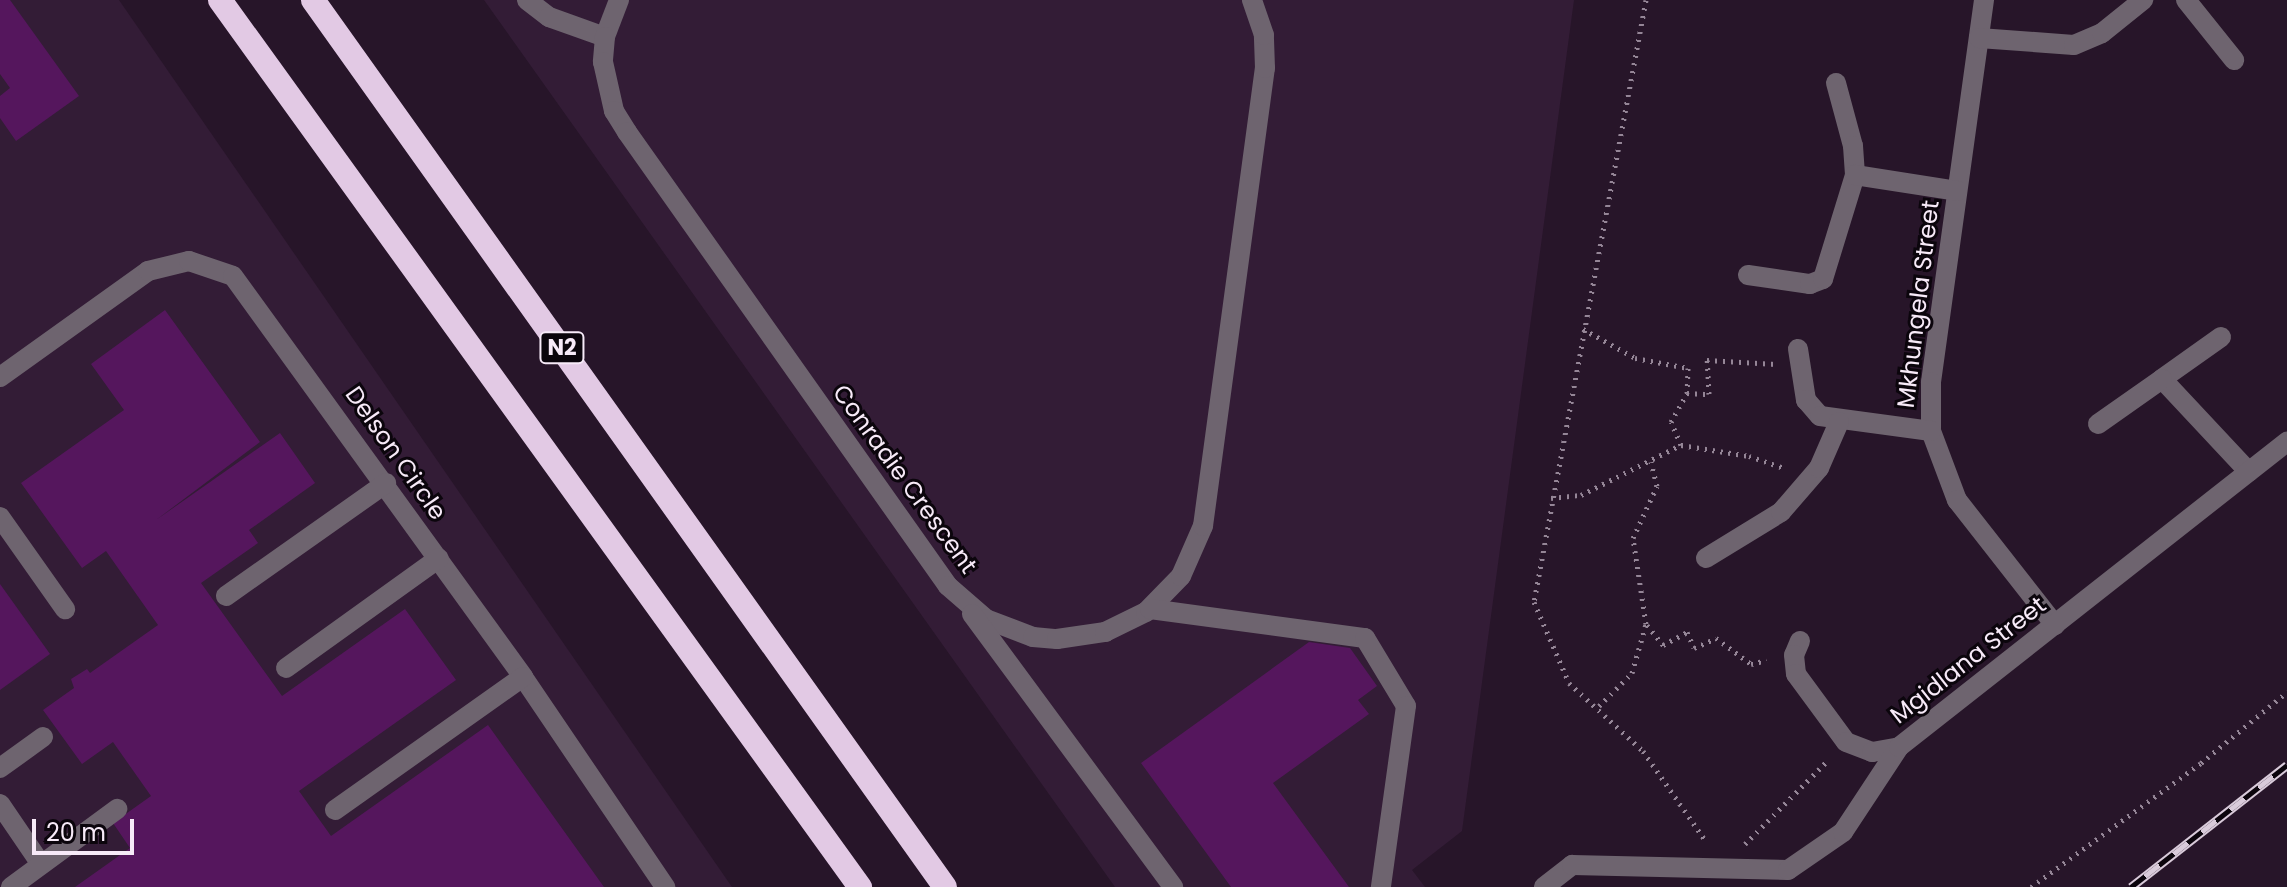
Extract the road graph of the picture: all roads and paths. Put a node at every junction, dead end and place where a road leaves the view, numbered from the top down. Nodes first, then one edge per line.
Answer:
1 (220, 0) edge
2 (313, 0) edge
3 (527, 0) edge
4 (619, 0) edge
5 (1252, 0) edge
6 (1646, 0) edge
7 (1984, 0) edge
8 (2143, 0) edge
9 (2186, 0) edge
10 (605, 37) junction
11 (1979, 38) junction
12 (2234, 60) dead end
13 (1836, 83) dead end
14 (1855, 175) junction
15 (1957, 191) junction
16 (1748, 275) dead end
17 (1583, 329) junction
18 (2221, 337) dead end
19 (1798, 349) dead end
20 (0, 377) edge
21 (2162, 379) junction
22 (1802, 385) junction
23 (1687, 393) junction
24 (1839, 422) junction
25 (2098, 424) dead end
26 (1931, 431) junction
27 (2287, 442) edge
28 (1681, 445) junction
29 (1651, 462) junction
30 (2249, 472) junction
31 (1811, 478) junction
32 (386, 483) junction
33 (1551, 498) junction
34 (0, 517) edge
35 (439, 558) junction
36 (1706, 558) dead end
37 (226, 596) dead end
38 (965, 604) junction
39 (65, 609) dead end
40 (1150, 609) junction
41 (1646, 624) junction
42 (2055, 625) junction
43 (1797, 648) joint
44 (286, 668) dead end
45 (523, 677) junction
46 (2287, 692) edge
47 (1599, 706) junction
48 (43, 737) dead end
49 (1846, 742) junction
50 (1899, 747) junction
51 (0, 768) edge
52 (0, 804) edge
53 (117, 809) dead end
54 (335, 810) dead end
55 (41, 864) junction
56 (1725, 869) junction
57 (11, 887) edge
58 (665, 887) edge
59 (860, 887) edge
60 (945, 887) edge
61 (1173, 887) edge
62 (1381, 887) edge
63 (1544, 887) edge
64 (2031, 887) edge

1 - 59 highway
2 - 60 highway, N2
3 - 10 street
4 - 10 street, Conradie Crescent
5 - 40 street, Conradie Crescent
6 - 17 path
7 - 11 street, Mkhungela Street
8 - 11 street
9 - 12 street
10 - 38 street, Conradie Crescent
11 - 15 street, Mkhungela Street
13 - 14 street
14 - 15 street
14 - 16 street
15 - 26 street, Mkhungela Street
17 - 23 path
17 - 33 path
18 - 21 street
19 - 22 street
20 - 32 street, Delson Circle
21 - 25 street
21 - 30 street
22 - 23 path
22 - 24 street
23 - 28 path
24 - 26 street
24 - 31 street
26 - 42 street, Mkhungela Street
27 - 30 street, Mgidlana Street
28 - 29 path
28 - 31 path
29 - 33 path
29 - 41 path
30 - 42 street, Mgidlana Street
31 - 36 street
32 - 35 street, Delson Circle
32 - 37 street
33 - 47 path
34 - 39 street
35 - 44 street
35 - 45 street, Delson Circle
38 - 40 street, Conradie Crescent
38 - 61 street
40 - 62 street
41 - 43 path
41 - 47 path
42 - 50 street, Mgidlana Street
43 - 49 street
45 - 54 street
45 - 58 street, Delson Circle
46 - 64 path
47 - 56 path
48 - 51 street
49 - 50 street
49 - 56 path
50 - 56 street, Mgidlana Street
52 - 55 street
53 - 55 street
55 - 57 street
56 - 63 street, Mgidlana Street

